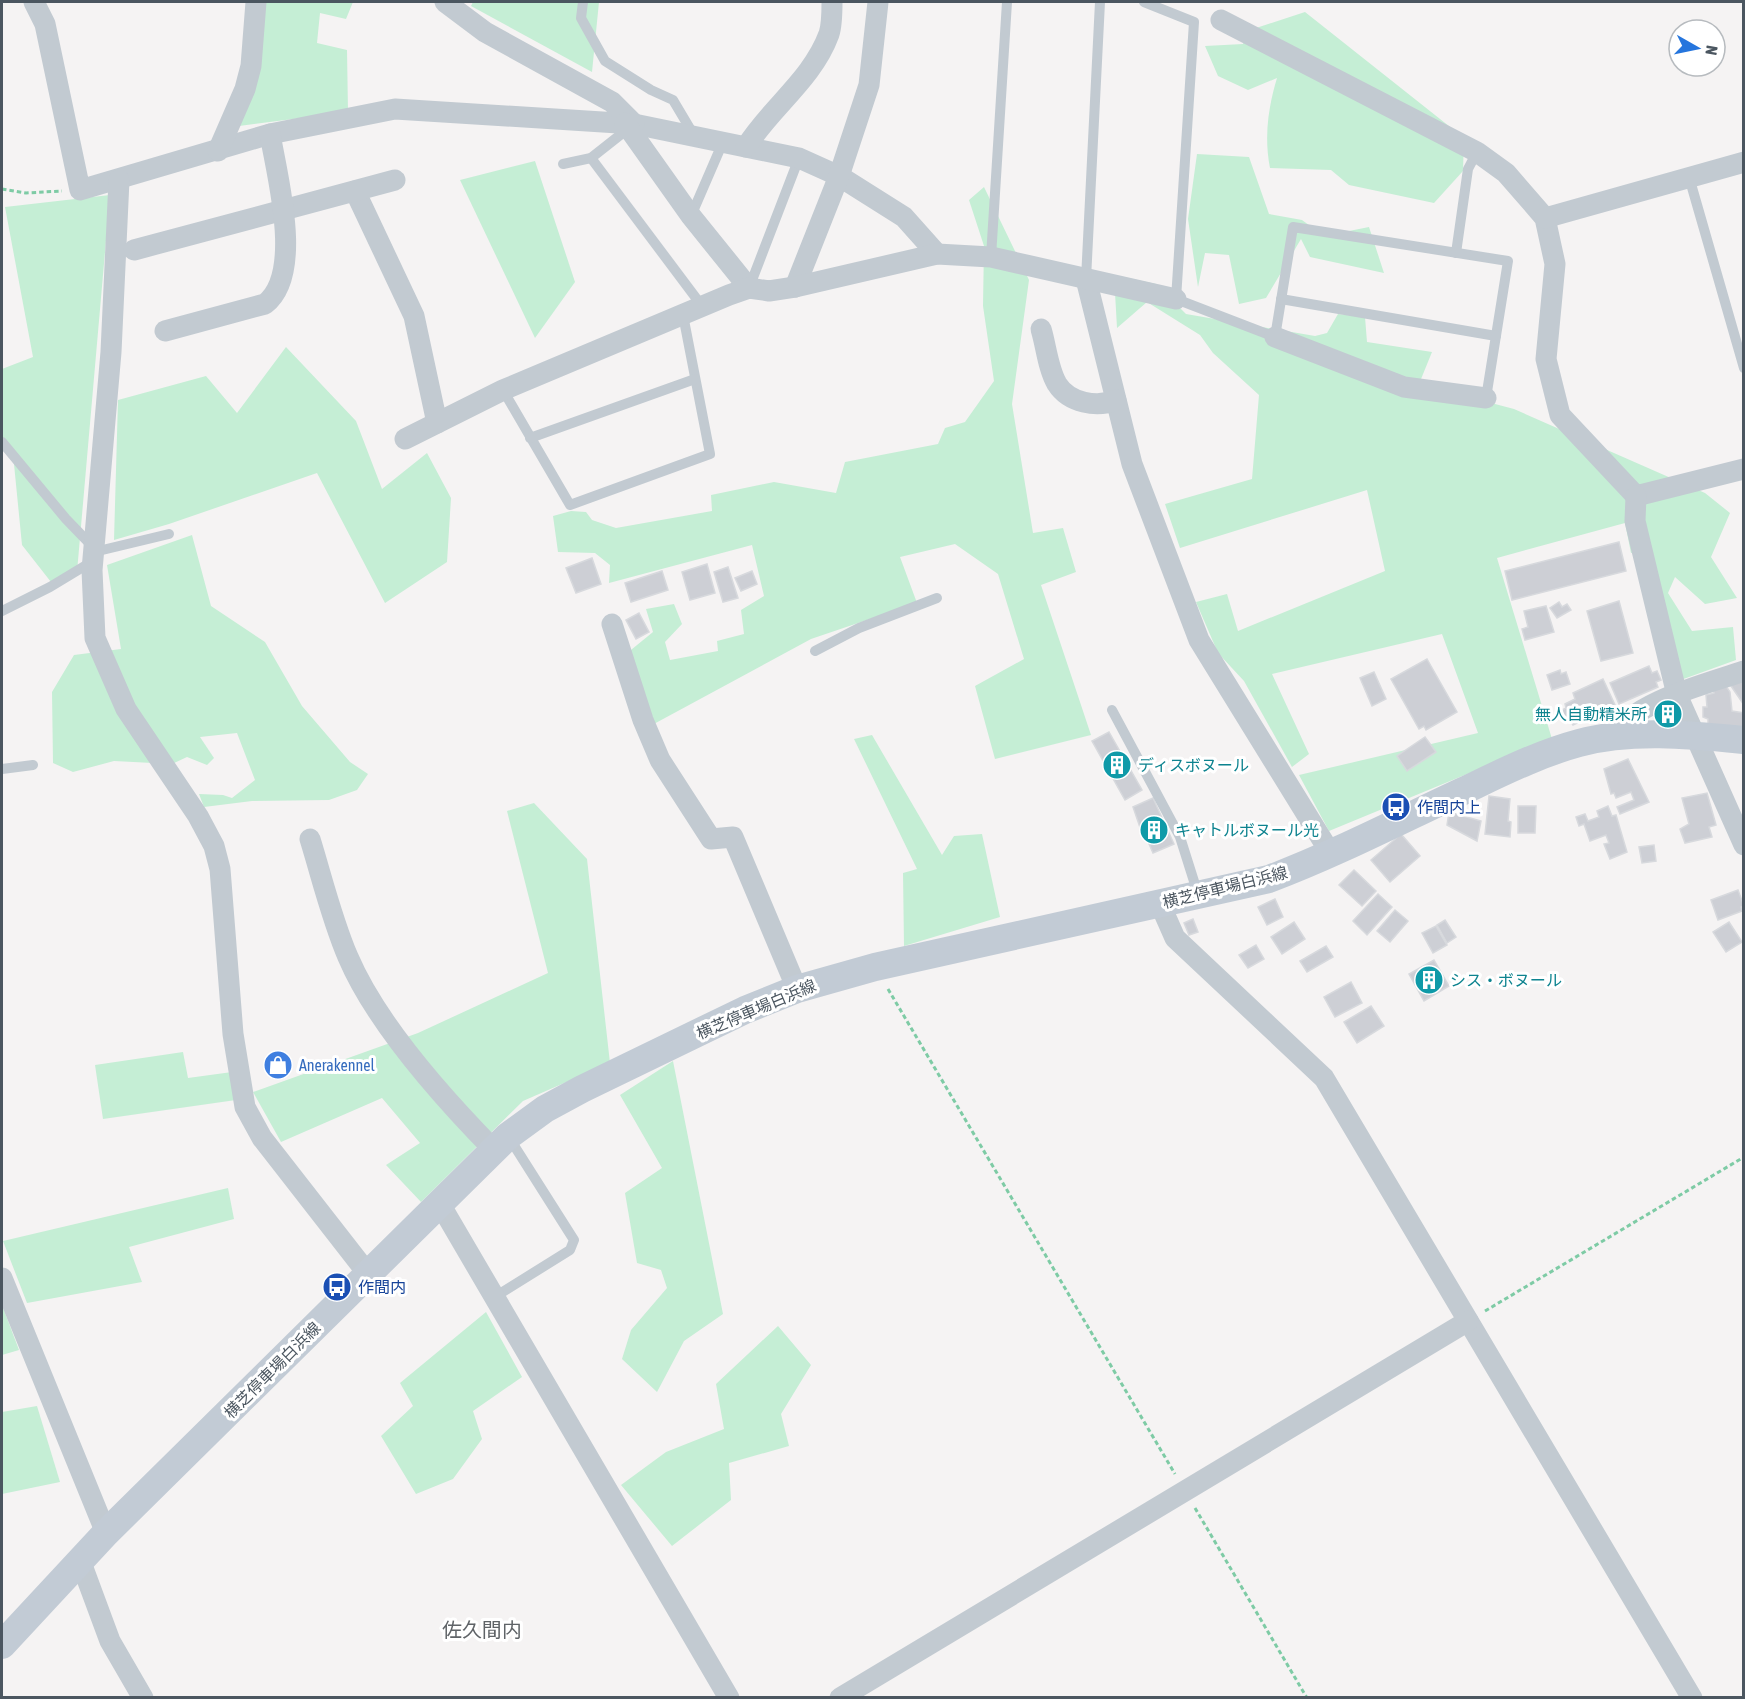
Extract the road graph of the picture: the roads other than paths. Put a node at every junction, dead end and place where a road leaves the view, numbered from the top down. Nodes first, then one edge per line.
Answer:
1 (34, 2) edge
2 (256, 2) edge
3 (445, 2) edge
4 (583, 2) edge
5 (832, 2) edge
6 (878, 2) edge
7 (1007, 2) edge
8 (1100, 2) edge
9 (1144, 2) edge
10 (1221, 20) dead end
11 (629, 125) junction
12 (270, 134) junction
13 (695, 136) junction
14 (723, 142) junction
15 (746, 147) junction
16 (218, 151) junction
17 (1478, 152) junction
18 (591, 158) junction
19 (799, 158) junction
20 (1743, 162) edge
21 (563, 164) dead end
22 (839, 176) junction
23 (1689, 177) junction
24 (120, 180) junction
25 (395, 180) dead end
26 (355, 191) junction
27 (283, 210) junction
28 (692, 216) junction
29 (1545, 218) junction
30 (134, 250) dead end
31 (1456, 253) junction
32 (936, 254) junction
33 (991, 256) junction
34 (1086, 279) junction
35 (795, 286) junction
36 (749, 288) junction
37 (1176, 299) junction
38 (1281, 299) junction
39 (702, 306) junction
40 (683, 315) junction
41 (1041, 329) dead end
42 (165, 331) dead end
43 (1496, 336) junction
44 (1275, 337) junction
45 (1743, 368) edge
46 (695, 379) junction
47 (503, 390) junction
48 (1486, 398) joint
49 (1116, 400) junction
50 (437, 423) junction
51 (530, 438) junction
52 (405, 439) dead end
53 (2, 442) edge
54 (1743, 469) edge
55 (1636, 496) junction
56 (169, 534) dead end
57 (94, 554) junction
58 (937, 598) dead end
59 (2, 611) edge
60 (612, 624) dead end
61 (815, 651) dead end
62 (1743, 671) edge
63 (1677, 695) junction
64 (1112, 710) dead end
65 (1693, 735) junction
66 (1613, 737) junction
67 (1743, 740) edge
68 (33, 765) dead end
69 (2, 769) edge
70 (310, 839) dead end
71 (1743, 845) edge
72 (1330, 854) junction
73 (1198, 895) junction
74 (1160, 904) junction
75 (797, 989) junction
76 (501, 1143) junction
77 (440, 1204) junction
78 (368, 1274) junction
79 (2, 1278) edge
80 (493, 1298) junction
81 (1468, 1321) junction
82 (106, 1533) junction
83 (80, 1560) junction
84 (2, 1645) edge
85 (143, 1698) edge
86 (729, 1698) edge
87 (840, 1698) edge
88 (1692, 1698) edge

1 - 24 street
2 - 16 street
3 - 11 street
4 - 13 lane
5 - 15 street
6 - 22 street
7 - 33 lane
8 - 34 lane
9 - 37 lane
10 - 17 street
11 - 12 street
11 - 13 street
11 - 18 lane
11 - 28 street
12 - 16 street
12 - 27 street
13 - 14 street
14 - 15 street
14 - 28 lane
15 - 19 street
16 - 24 street
17 - 29 street
17 - 31 lane
18 - 21 lane
18 - 39 lane
19 - 22 street
19 - 36 lane
20 - 23 street
22 - 32 street
22 - 35 street
23 - 29 street
23 - 45 lane
24 - 57 street
25 - 26 street
26 - 27 street
26 - 50 street
27 - 30 street
27 - 42 street
28 - 36 street
29 - 55 street
31 - 38 lane
31 - 43 lane
32 - 33 street
32 - 35 street
33 - 34 street
34 - 37 street
34 - 49 street
35 - 36 street
36 - 39 street
37 - 44 lane
38 - 43 lane
38 - 44 lane
39 - 40 street
40 - 46 lane
40 - 47 street
41 - 49 street
43 - 48 lane
44 - 48 street
46 - 51 lane
46 - 51 lane
47 - 50 street
47 - 51 lane
49 - 72 street
50 - 52 street
53 - 57 lane
54 - 55 street
55 - 63 street
56 - 57 lane
57 - 59 lane
57 - 78 street
58 - 61 lane
60 - 75 street
62 - 63 street
63 - 65 street
63 - 66 street
64 - 73 lane
65 - 66 main road, 横芝停車場白浜線
65 - 67 main road, 横芝停車場白浜線
65 - 71 street
66 - 72 main road, 横芝停車場白浜線
68 - 69 lane
70 - 76 street
72 - 73 main road, 横芝停車場白浜線
73 - 74 main road, 横芝停車場白浜線
74 - 75 main road, 横芝停車場白浜線
74 - 81 street
75 - 76 main road, 横芝停車場白浜線
76 - 77 main road, 横芝停車場白浜線
76 - 80 lane
77 - 78 main road, 横芝停車場白浜線
77 - 80 street
78 - 82 main road, 横芝停車場白浜線
79 - 82 street
80 - 86 street
81 - 87 street
81 - 88 street
82 - 83 main road, 横芝停車場白浜線
83 - 84 main road, 横芝停車場白浜線
83 - 85 street

